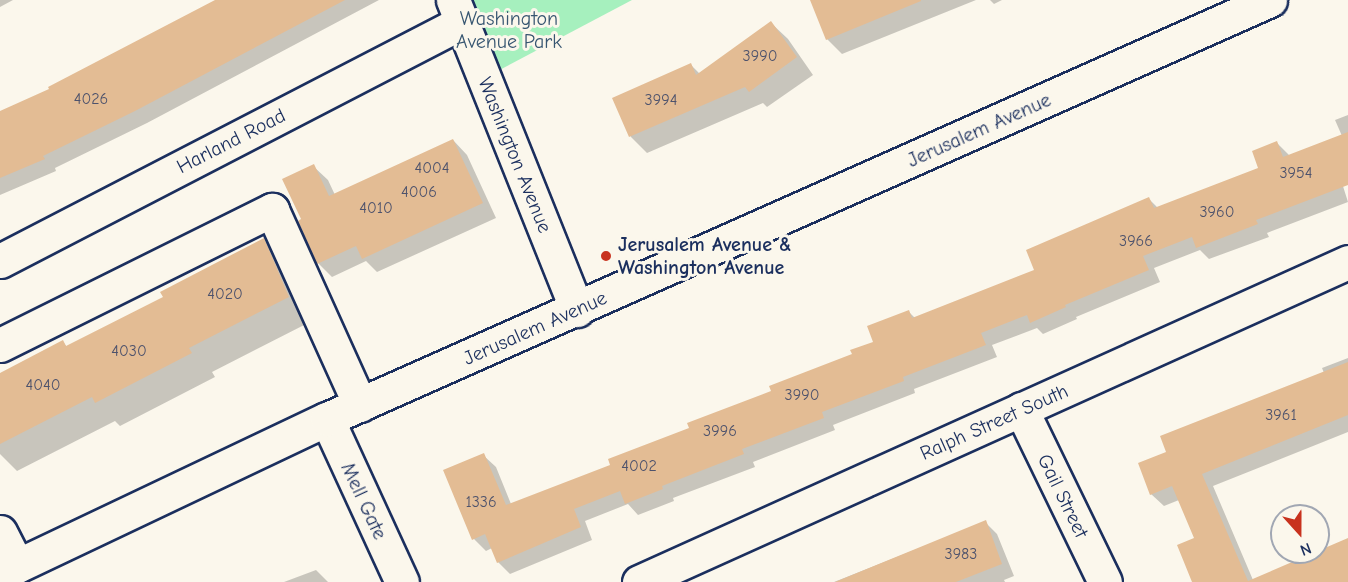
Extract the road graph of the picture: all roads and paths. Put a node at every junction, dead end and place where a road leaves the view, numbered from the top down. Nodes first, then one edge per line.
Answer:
1 (1270, 0) edge
2 (457, 11) edge
3 (0, 261) edge
4 (1348, 262) edge
5 (577, 310) junction
6 (0, 345) edge
7 (360, 405) junction
8 (1021, 409) junction
9 (327, 419) junction
10 (0, 532) edge
11 (8, 570) edge
12 (402, 582) edge
13 (639, 582) edge
14 (1105, 582) edge

1 - 5 street, Jerusalem Avenue
2 - 3 street, Harland Road
2 - 5 street, Washington Avenue
4 - 8 street, Ralph Street South
5 - 7 street, Jerusalem Avenue
6 - 7 street
7 - 9 street, Jerusalem Avenue
8 - 13 street, Ralph Street South
8 - 14 street, Gail Street
9 - 11 street, Jerusalem Avenue
9 - 12 street, Mell Gate
10 - 11 street

